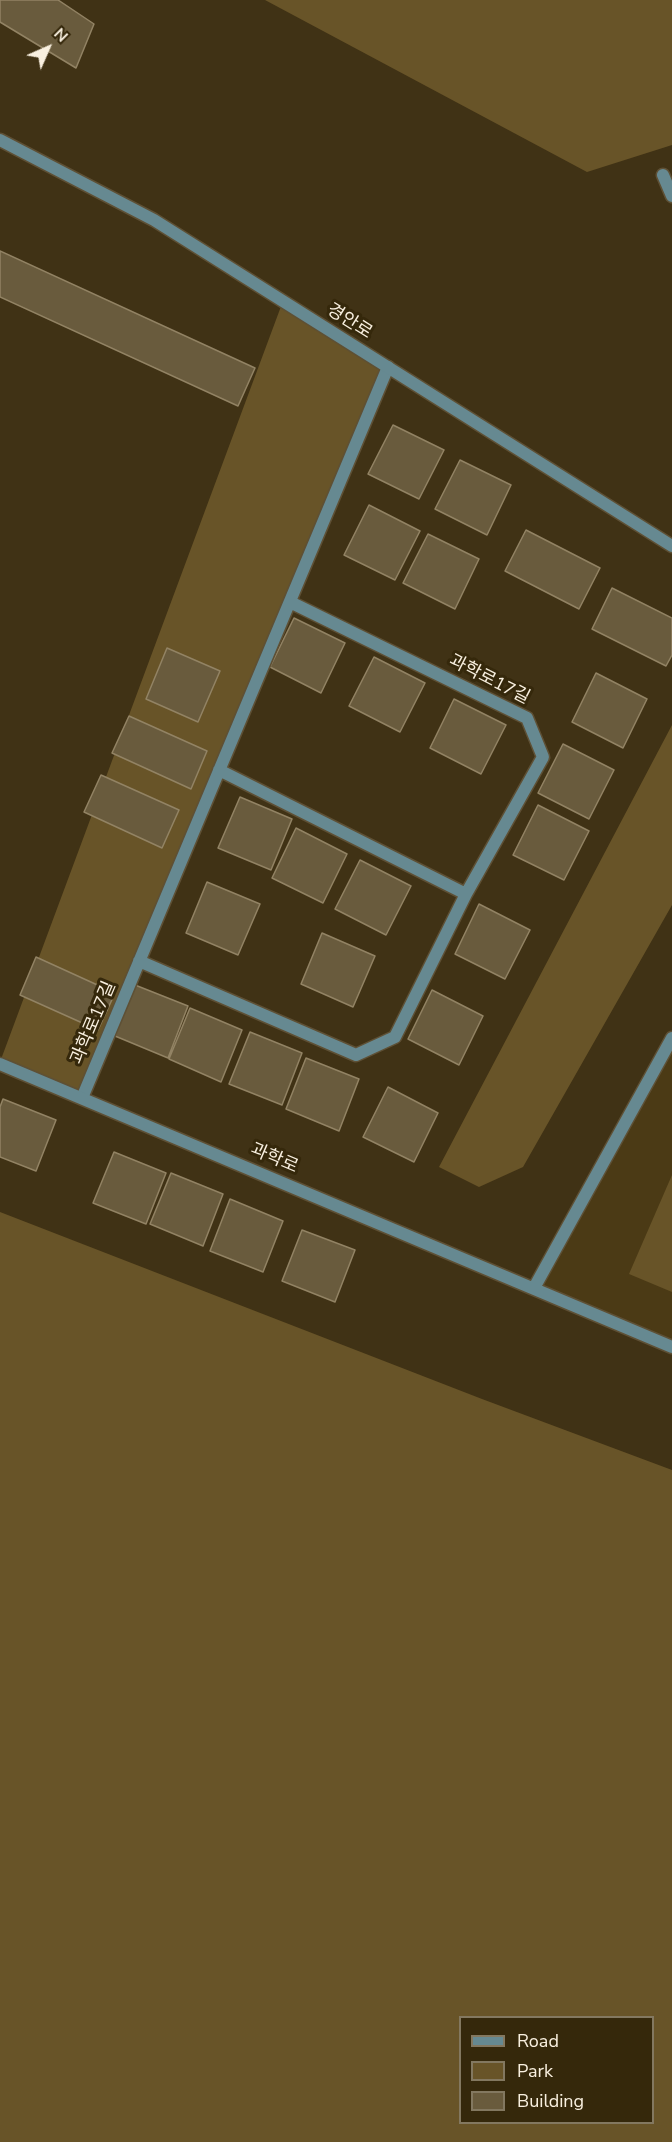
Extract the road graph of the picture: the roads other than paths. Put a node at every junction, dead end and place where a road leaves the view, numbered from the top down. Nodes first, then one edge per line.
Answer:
1 (0, 140) edge
2 (663, 175) dead end
3 (672, 196) edge
4 (388, 368) junction
5 (672, 546) edge
6 (290, 602) junction
7 (219, 770) junction
8 (466, 894) junction
9 (139, 961) junction
10 (672, 1038) edge
11 (0, 1064) edge
12 (81, 1098) junction
13 (534, 1288) junction
14 (672, 1347) edge

1 - 4 street, 경안로
2 - 3 street
4 - 5 street, 경안로
4 - 6 street, 과학로17길
6 - 7 street, 과학로17길
6 - 8 street, 과학로17길
7 - 8 street
7 - 9 street, 과학로17길
8 - 9 street, 과학로17길
9 - 12 street, 과학로17길
10 - 13 street
11 - 12 street, 과학로
12 - 13 street, 과학로
13 - 14 street, 과학로

